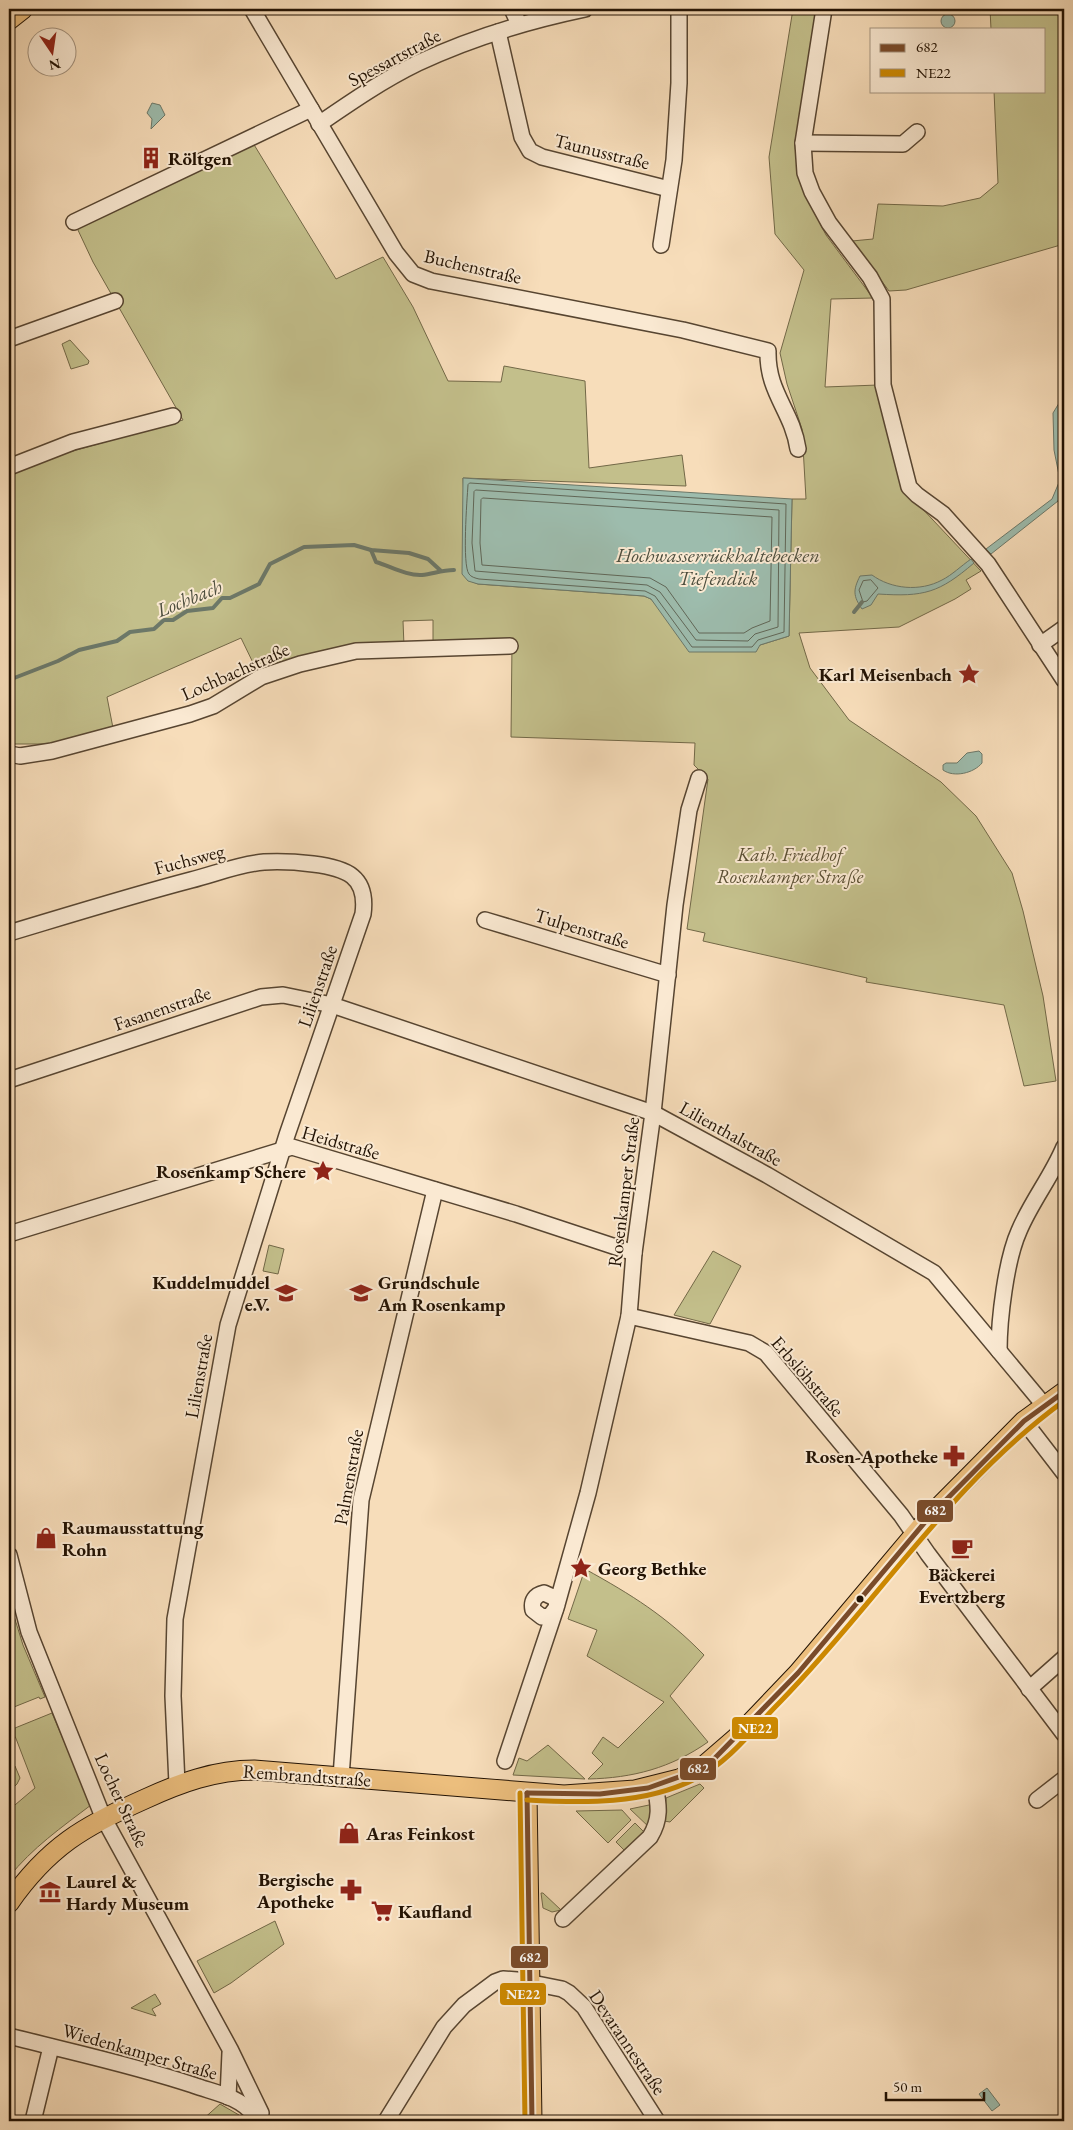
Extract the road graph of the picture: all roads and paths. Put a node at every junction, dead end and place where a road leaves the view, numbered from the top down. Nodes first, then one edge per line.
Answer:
1 (23, 9) edge
2 (253, 9) edge
3 (512, 9) edge
4 (585, 9) edge
5 (679, 9) edge
6 (824, 9) edge
7 (9, 20) edge
8 (520, 24) junction
9 (498, 32) junction
10 (311, 109) junction
11 (320, 124) junction
12 (917, 132) dead end
13 (803, 143) junction
14 (669, 189) junction
15 (74, 222) dead end
16 (661, 245) dead end
17 (115, 300) dead end
18 (9, 339) edge
19 (173, 416) dead end
20 (798, 449) dead end
21 (9, 467) edge
22 (1064, 628) edge
23 (1040, 645) junction
24 (510, 646) dead end
25 (1064, 680) edge
26 (9, 754) edge
27 (699, 778) dead end
28 (365, 903) joint
29 (485, 920) dead end
30 (9, 933) edge
31 (668, 975) junction
32 (332, 1005) junction
33 (9, 1080) edge
34 (653, 1113) junction
35 (1064, 1147) edge
36 (283, 1149) junction
37 (435, 1190) junction
38 (9, 1234) edge
39 (634, 1253) junction
40 (629, 1316) junction
41 (999, 1351) junction
42 (1064, 1392) edge
43 (1044, 1405) junction
44 (1024, 1421) junction
45 (1064, 1473) edge
46 (914, 1532) junction
47 (9, 1555) edge
48 (1064, 1658) edge
49 (1029, 1689) junction
50 (1064, 1734) edge
51 (505, 1761) dead end
52 (341, 1777) junction
53 (1064, 1779) edge
54 (177, 1784) junction
55 (655, 1786) junction
56 (527, 1793) junction
57 (1037, 1800) dead end
58 (103, 1817) junction
59 (9, 1903) edge
60 (563, 1919) dead end
61 (531, 1982) junction
62 (9, 2036) edge
63 (50, 2047) junction
64 (230, 2049) junction
65 (228, 2096) junction
66 (259, 2117) edge
67 (33, 2121) edge
68 (386, 2121) edge
69 (532, 2121) edge
70 (657, 2121) edge

1 - 7 main road
2 - 10 street, Buchenstraße
3 - 8 street
4 - 8 street, Spessartstraße
5 - 14 street
6 - 13 street
8 - 9 street, Spessartstraße
9 - 11 street, Spessartstraße
9 - 14 street, Taunusstraße
10 - 11 street, Buchenstraße
10 - 15 street
11 - 20 street, Buchenstraße
12 - 13 street
13 - 23 street
14 - 16 street
17 - 18 street
19 - 21 street
22 - 23 street
23 - 25 street
24 - 26 street, Lochbachstraße
27 - 31 street, Rosenkamper Straße
28 - 30 street, Fuchsweg
28 - 32 street, Lilienstraße
29 - 31 street, Tulpenstraße
31 - 34 street, Rosenkamper Straße
32 - 33 street, Fasanenstraße
32 - 34 street, Lilienthalstraße
32 - 36 street, Lilienstraße
34 - 39 street, Rosenkamper Straße
34 - 41 street, Lilienthalstraße
35 - 41 street
36 - 37 street, Heidstraße
36 - 38 street, Heidstraße
36 - 54 street, Lilienstraße
37 - 39 street, Heidstraße
37 - 52 street, Palmenstraße
39 - 40 street, Rosenkamper Straße
40 - 46 street, Erbslöhstraße
40 - 51 street, Rosenkamper Straße
41 - 43 street, Lilienthalstraße
42 - 43 main road, Rembrandtstraße
43 - 44 main road, Rembrandtstraße
44 - 45 street
44 - 46 main road, Rembrandtstraße
46 - 49 street, Erbslöhstraße
46 - 55 main road, Rembrandtstraße
47 - 58 street, Locher Straße
48 - 49 street
49 - 50 street, Erbslöhstraße
52 - 54 main road, Rembrandtstraße
52 - 56 main road, Rembrandtstraße
53 - 57 street
54 - 58 main road, Rembrandtstraße
55 - 56 main road, Rembrandtstraße
55 - 60 street
56 - 61 main road
58 - 59 main road, Rembrandtstraße
58 - 64 street, Locher Straße
61 - 68 street, Devarannestraße
61 - 69 main road
61 - 70 street, Devarannestraße
62 - 63 street, Wiedenkamper Straße
63 - 65 street, Wiedenkamper Straße
63 - 67 street
64 - 65 street
64 - 66 street, Locher Straße
65 - 66 street, Wiedenkamper Straße

